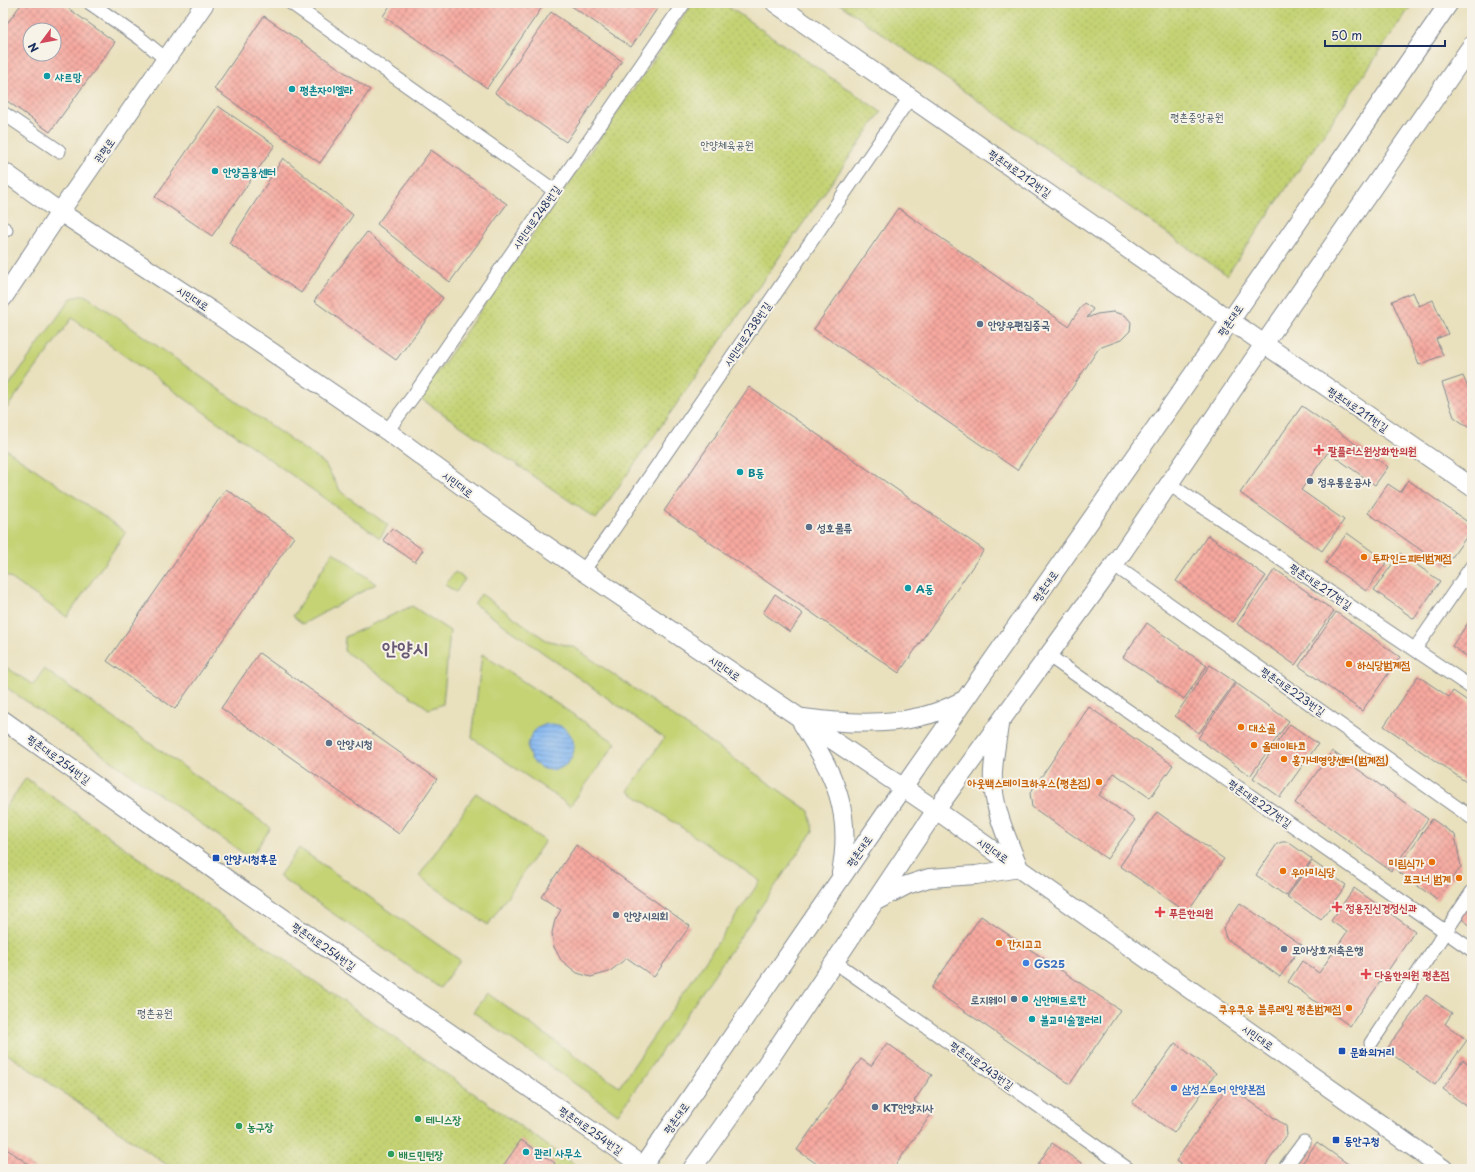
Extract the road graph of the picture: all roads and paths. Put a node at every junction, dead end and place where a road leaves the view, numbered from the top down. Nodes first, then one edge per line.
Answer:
1 (90, 3) edge
2 (205, 3) edge
3 (291, 3) edge
4 (684, 3) edge
5 (775, 3) edge
6 (1449, 3) edge
7 (1472, 45) edge
8 (166, 60) junction
9 (911, 96) junction
10 (3, 113) edge
11 (59, 151) dead end
12 (3, 171) edge
13 (555, 190) junction
14 (60, 212) junction
15 (3, 298) edge
16 (1230, 320) junction
17 (1264, 344) junction
18 (387, 431) junction
19 (1169, 484) junction
20 (1472, 487) edge
21 (1114, 565) junction
22 (1472, 566) edge
23 (582, 571) junction
24 (1415, 649) junction
25 (1049, 656) junction
26 (1472, 688) edge
27 (964, 700) junction
28 (798, 717) junction
29 (3, 720) edge
30 (999, 724) junction
31 (903, 788) junction
32 (936, 810) junction
33 (1472, 818) edge
34 (1019, 868) junction
35 (840, 880) junction
36 (1472, 892) edge
37 (875, 902) junction
38 (1445, 932) junction
39 (1472, 950) edge
40 (835, 962) junction
41 (1371, 1043) dead end
42 (1304, 1142) dead end
43 (644, 1168) edge
44 (692, 1169) edge
45 (1128, 1169) edge
46 (1284, 1169) edge
47 (1444, 1169) edge

1 - 8 street
2 - 8 street, 관평로
3 - 13 street
4 - 13 street, 시민대로248번길
5 - 9 street, 평촌대로212번길
6 - 16 street, 평촌대로
7 - 17 street
8 - 14 street, 관평로
9 - 16 street, 평촌대로212번길
9 - 23 street, 시민대로238번길
10 - 11 street
12 - 14 street, 시민대로
13 - 18 street, 시민대로248번길
14 - 15 street, 관평로
14 - 18 street, 시민대로
16 - 17 street, 평촌대로212번길
16 - 27 street, 평촌대로
17 - 19 street
17 - 20 street, 평촌대로211번길
18 - 23 street, 시민대로
19 - 21 street
19 - 24 street, 평촌대로217번길
21 - 25 street
21 - 33 street, 평촌대로223번길
22 - 24 street
23 - 28 street, 시민대로
24 - 26 street, 평촌대로217번길
25 - 30 street
25 - 38 street, 평촌대로227번길
27 - 28 street
27 - 31 street, 평촌대로
28 - 31 street, 시민대로
28 - 35 street
29 - 43 street, 평촌대로254번길
30 - 32 street
30 - 34 street
31 - 32 street, 시민대로
31 - 35 street, 평촌대로
32 - 34 street, 시민대로
32 - 37 street
34 - 37 street
34 - 47 street, 시민대로
35 - 43 street, 평촌대로
36 - 38 street
37 - 40 street
38 - 39 street, 평촌대로227번길
38 - 41 street
40 - 44 street
40 - 45 street, 평촌대로243번길
42 - 46 street

